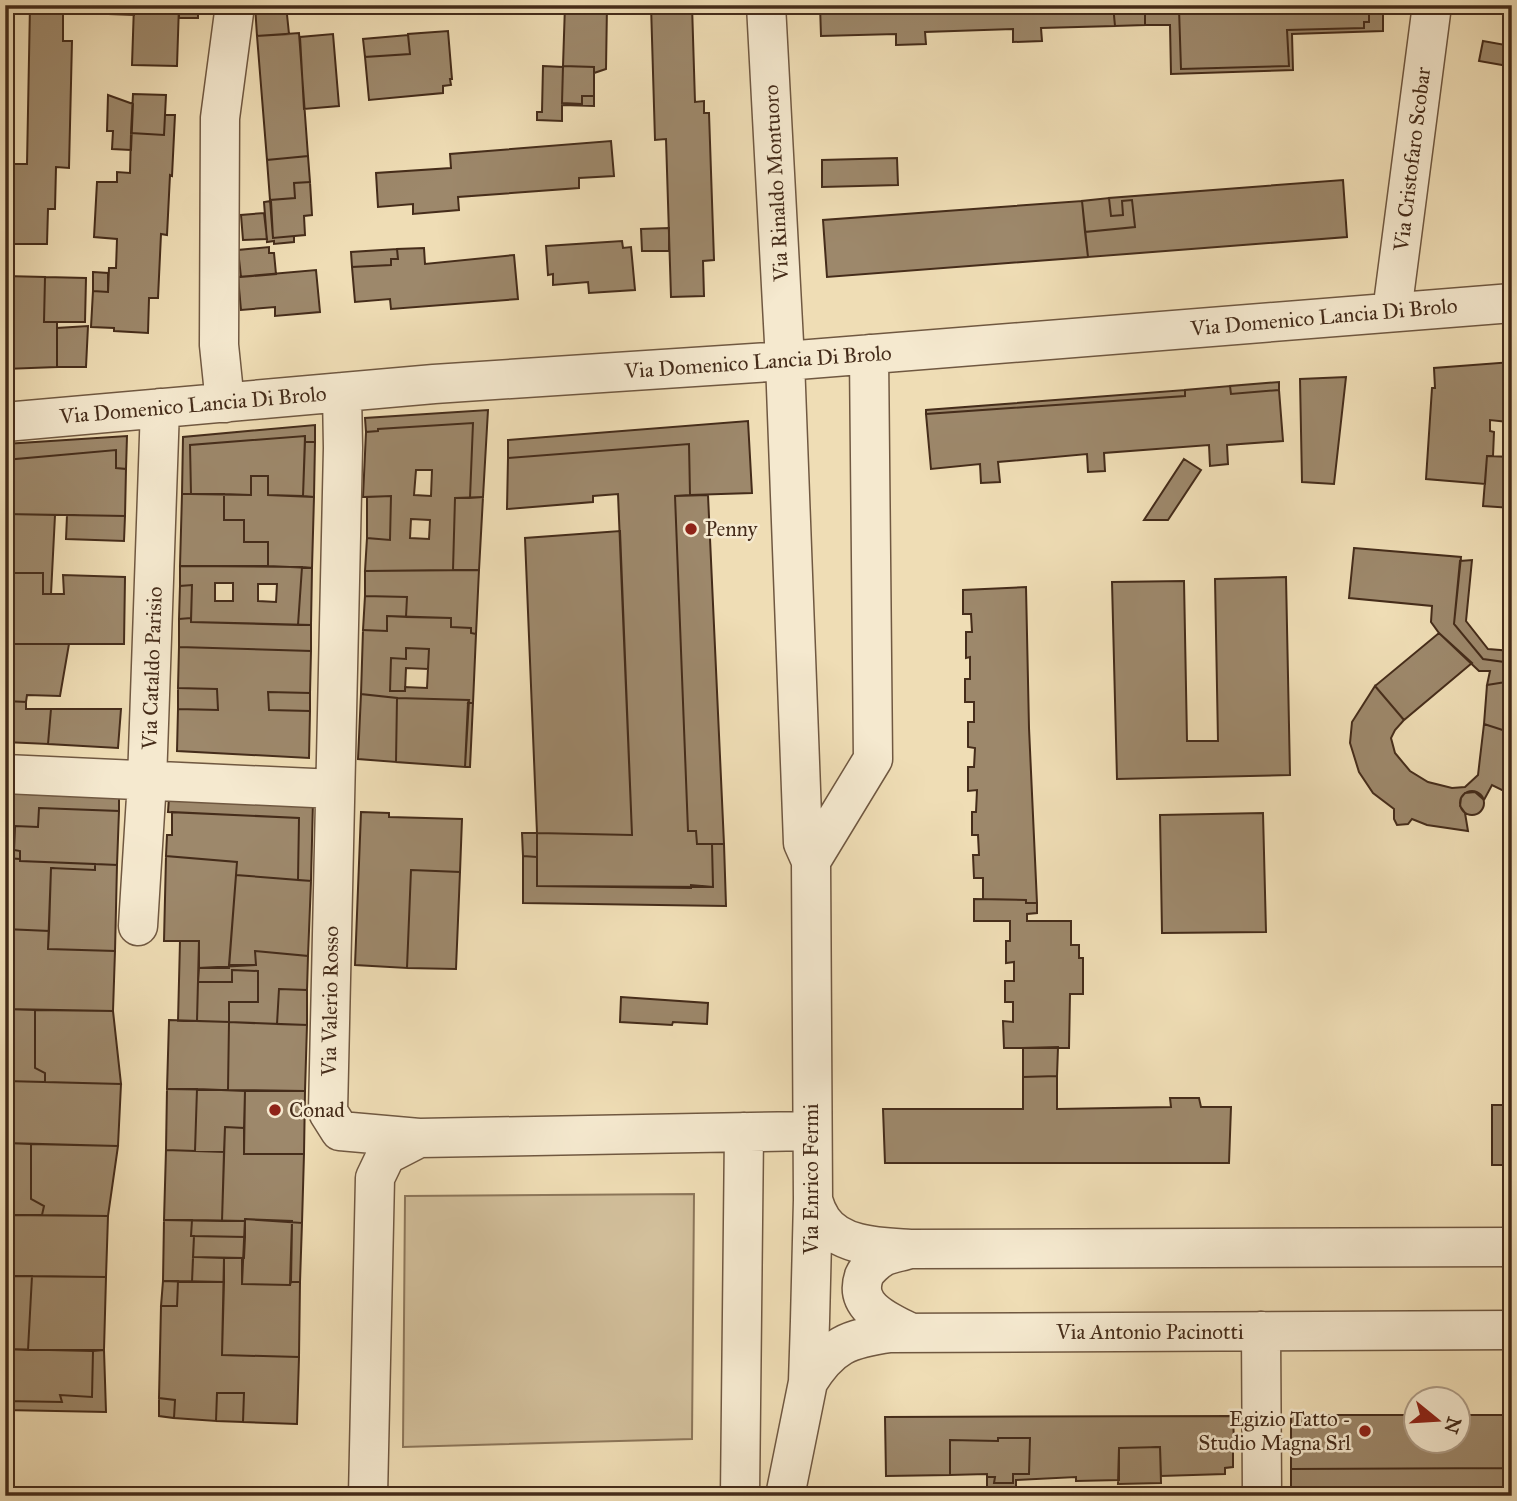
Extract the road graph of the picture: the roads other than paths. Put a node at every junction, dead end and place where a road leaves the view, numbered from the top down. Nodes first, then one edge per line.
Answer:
1 (235, 5) edge
2 (766, 5) edge
3 (1432, 5) edge
4 (1512, 303) edge
5 (1392, 312) junction
6 (869, 354) junction
7 (785, 361) junction
8 (342, 392) junction
9 (225, 402) junction
10 (160, 408) junction
11 (5, 422) edge
12 (5, 774) edge
13 (147, 781) junction
14 (335, 789) junction
15 (811, 861) junction
16 (138, 926) dead end
17 (811, 1131) junction
18 (744, 1132) junction
19 (419, 1138) junction
20 (813, 1200) junction
21 (1512, 1247) edge
22 (910, 1249) junction
23 (1512, 1330) edge
24 (1261, 1331) junction
25 (911, 1333) junction
26 (807, 1382) junction
27 (368, 1496) edge
28 (740, 1496) edge
29 (785, 1496) edge
30 (1262, 1496) edge

1 - 9 street
2 - 7 street, Via Rinaldo Montuoro
3 - 5 street, Via Cristofaro Scobar
4 - 5 street, Via Domenico Lancia Di Brolo
5 - 6 street, Via Domenico Lancia Di Brolo
6 - 7 street, Via Domenico Lancia Di Brolo
6 - 15 street
7 - 8 street, Via Domenico Lancia Di Brolo
7 - 15 street, Via Rinaldo Montuoro
8 - 9 street, Via Domenico Lancia Di Brolo
8 - 14 street
9 - 10 street, Via Domenico Lancia Di Brolo
10 - 11 street, Via Domenico Lancia Di Brolo
10 - 13 street, Via Cataldo Parisio
12 - 13 street
13 - 14 street
13 - 16 street, Via Cataldo Parisio
14 - 19 street, Via Valerio Rosso
15 - 17 street, Via Enrico Fermi
17 - 18 street
17 - 20 street, Via Enrico Fermi
18 - 19 street
18 - 28 street
19 - 27 street
20 - 22 street
20 - 26 street, Via Enrico Fermi
21 - 22 street
22 - 25 street
23 - 24 street, Via Antonio Pacinotti
24 - 25 street, Via Antonio Pacinotti
24 - 30 street
25 - 26 street, Via Antonio Pacinotti
26 - 29 street, Via Enrico Fermi

